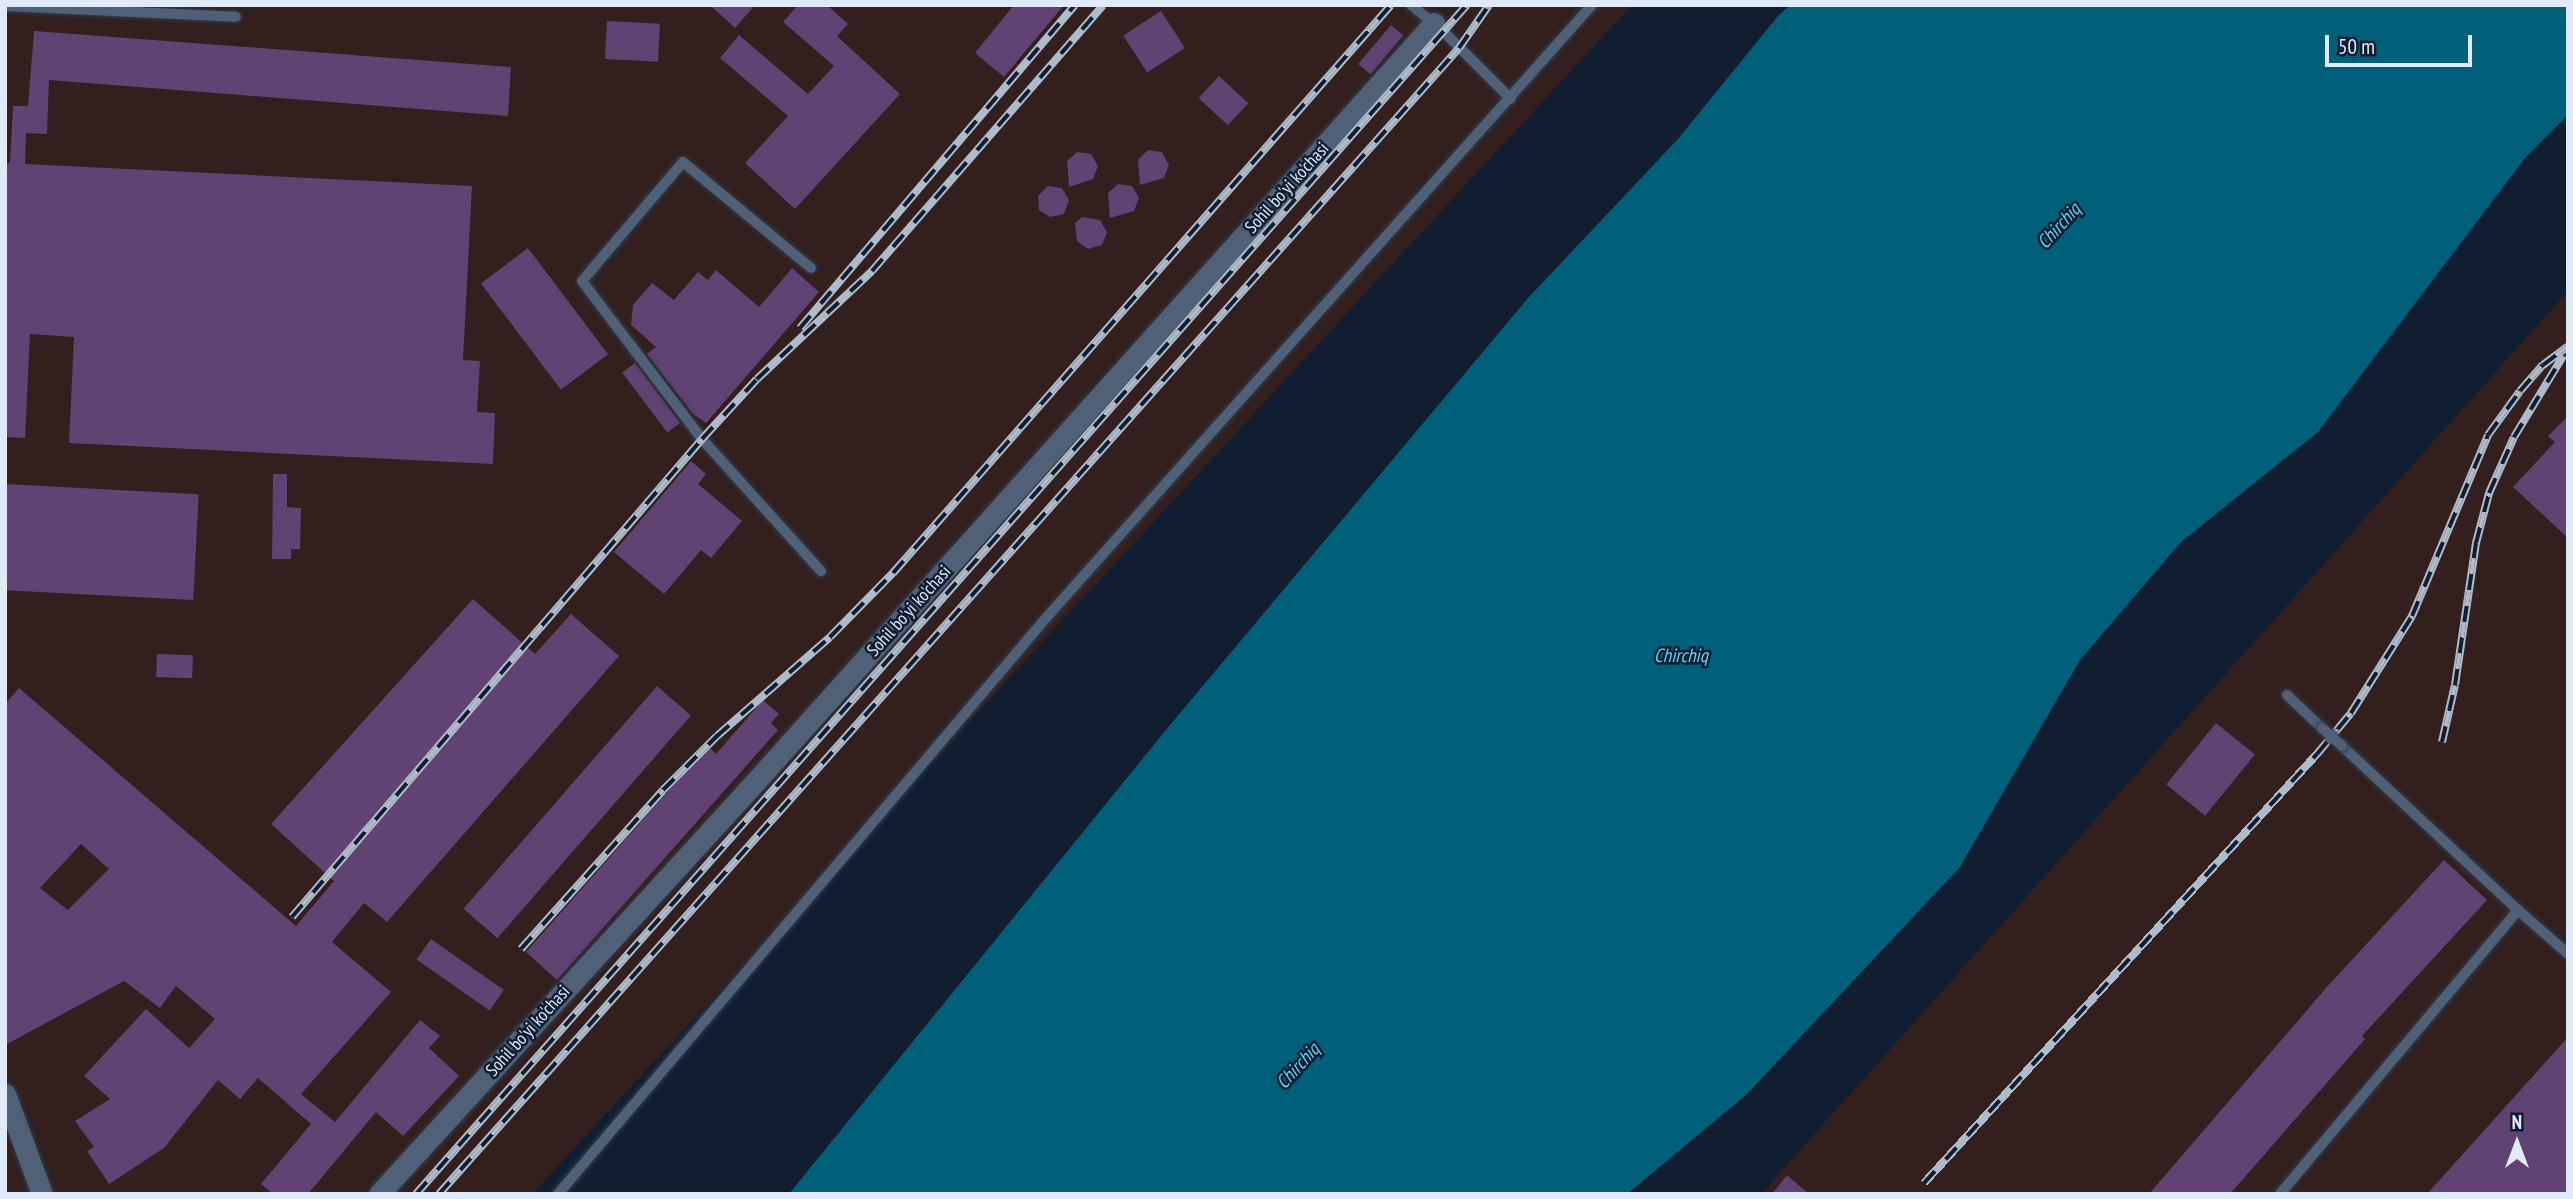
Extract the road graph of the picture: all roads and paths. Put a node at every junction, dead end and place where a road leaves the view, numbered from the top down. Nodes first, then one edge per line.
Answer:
1 (1411, 5) edge
2 (1592, 5) edge
3 (5, 6) edge
4 (236, 17) dead end
5 (1434, 23) junction
6 (1511, 99) junction
7 (811, 268) dead end
8 (821, 571) dead end
9 (2287, 695) dead end
10 (2518, 910) junction
11 (2568, 954) edge
12 (5, 1094) edge
13 (42, 1194) edge
14 (379, 1194) edge
15 (558, 1194) edge
16 (2280, 1194) edge

1 - 5 lane
2 - 6 lane
3 - 4 lane
5 - 6 lane
5 - 14 street, Sohil bo'yi ko'chasi
6 - 15 lane
7 - 8 lane
9 - 10 lane, bridge
10 - 11 lane
10 - 16 lane
12 - 13 street

